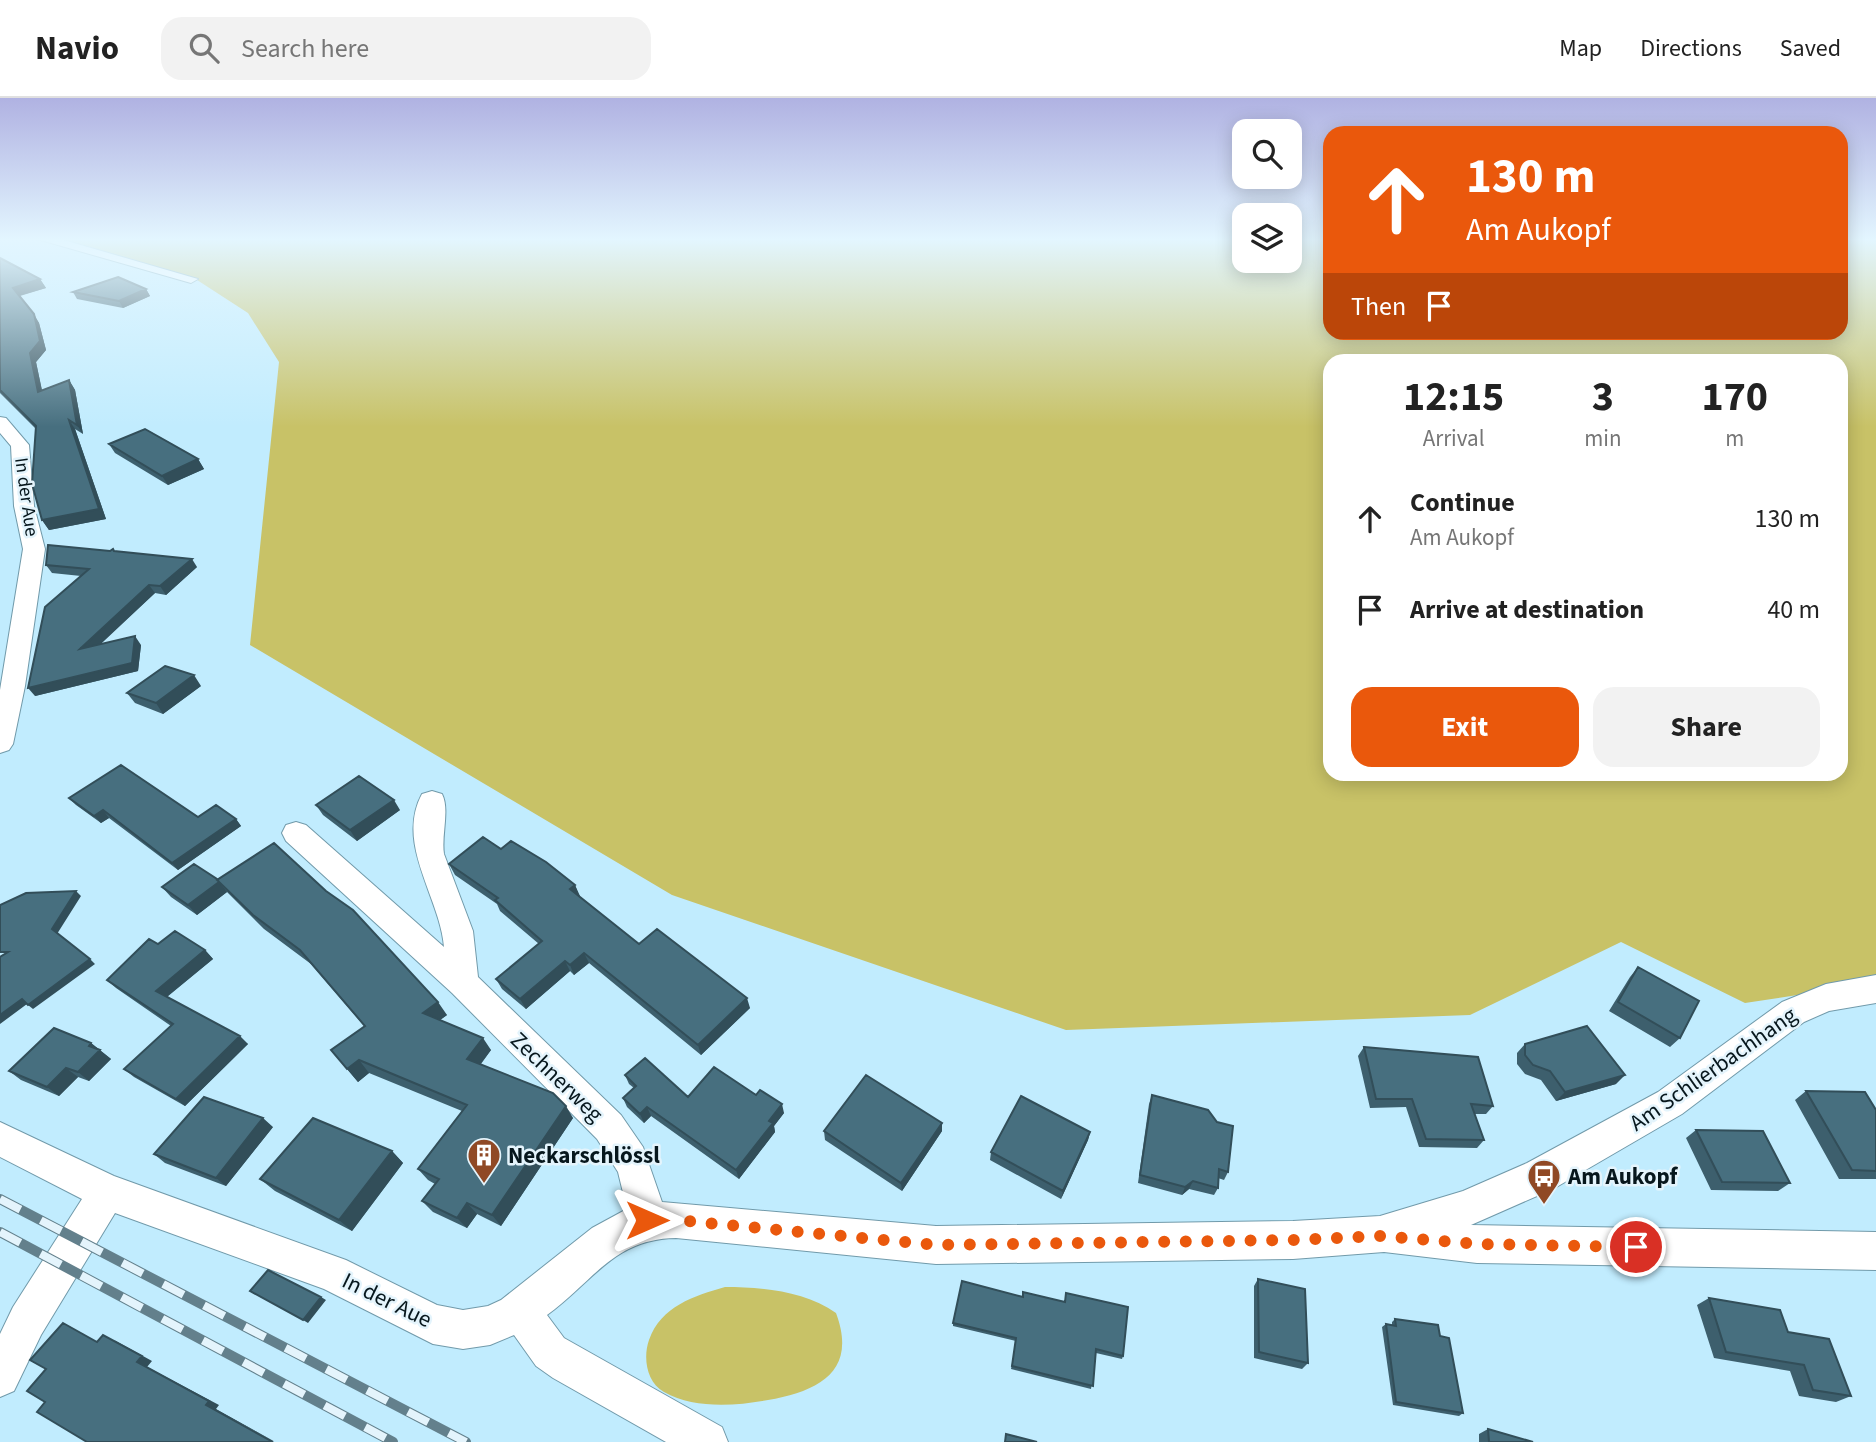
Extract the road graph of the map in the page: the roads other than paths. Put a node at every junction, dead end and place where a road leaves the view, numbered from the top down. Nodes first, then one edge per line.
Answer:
1 (0, 422) edge
2 (6, 688) edge
3 (0, 744) edge
4 (432, 801) dead end
5 (296, 833) dead end
6 (463, 983) junction
7 (1876, 989) edge
8 (0, 1139) edge
9 (107, 1192) junction
10 (647, 1220) junction
11 (1380, 1236) junction
12 (1876, 1251) edge
13 (521, 1312) junction
14 (0, 1377) edge
15 (707, 1442) edge

1 - 2 street, In der Aue
2 - 3 street, In der Aue
4 - 6 street
5 - 6 street, Zechnerweg
6 - 10 street, Zechnerweg
7 - 11 street, Am Schlierbachhang
8 - 9 street, In der Aue
9 - 13 street, In der Aue
9 - 14 street
10 - 11 street, Am Schlierbachhang
10 - 13 street, In der Aue
11 - 12 street
13 - 15 street

